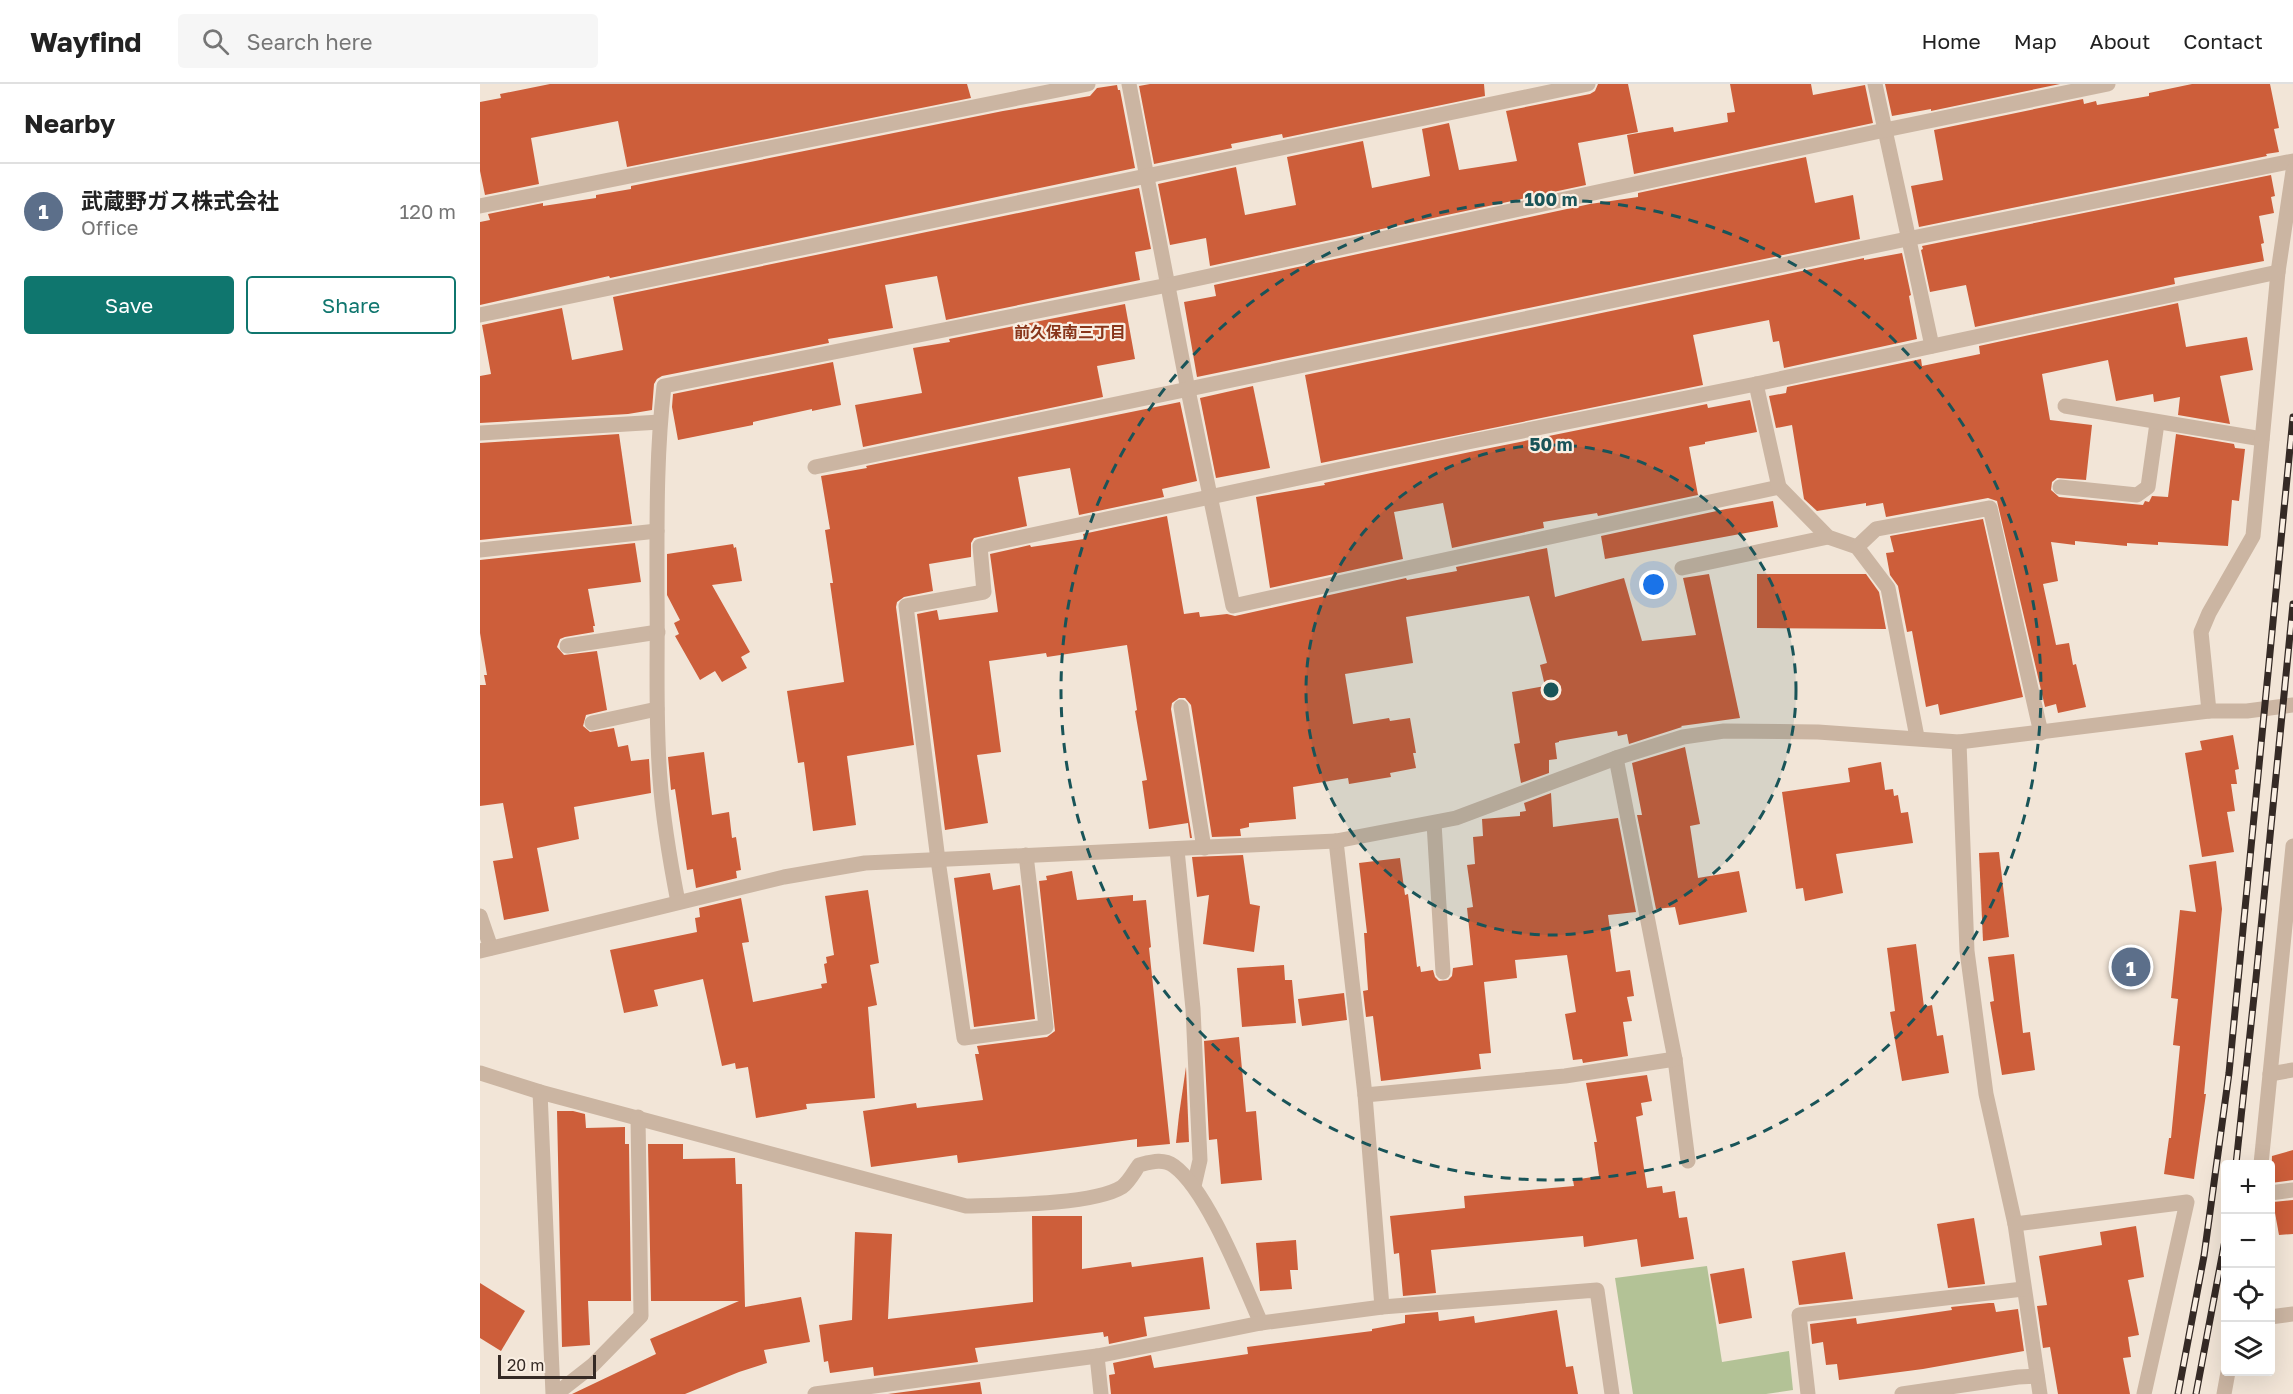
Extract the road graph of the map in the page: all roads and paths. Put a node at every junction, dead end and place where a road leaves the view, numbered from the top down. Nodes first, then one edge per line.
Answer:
1 (1088, 84) edge
2 (1129, 84) edge
3 (1588, 84) edge
4 (1875, 84) edge
5 (2108, 84) edge
6 (1885, 130) junction
7 (2293, 161) edge
8 (2293, 171) edge
9 (1147, 176) junction
10 (480, 206) edge
11 (1907, 239) junction
12 (2278, 272) junction
13 (1168, 285) junction
14 (480, 315) edge
15 (1932, 346) junction
16 (1756, 384) junction
17 (1188, 390) junction
18 (2065, 406) dead end
19 (660, 422) junction
20 (2157, 423) junction
21 (480, 434) edge
22 (2262, 439) junction
23 (815, 467) dead end
24 (1779, 487) junction
25 (2060, 487) dead end
26 (1210, 496) junction
27 (657, 531) junction
28 (1828, 537) junction
29 (1857, 547) junction
30 (480, 550) edge
31 (1682, 568) dead end
32 (658, 632) junction
33 (567, 646) dead end
34 (2293, 705) edge
35 (1181, 707) dead end
36 (657, 710) junction
37 (2209, 711) junction
38 (592, 723) dead end
39 (2041, 733) junction
40 (1917, 737) junction
41 (1959, 742) junction
42 (1616, 758) junction
43 (1434, 822) junction
44 (1336, 841) junction
45 (2293, 846) edge
46 (1204, 848) junction
47 (1177, 850) junction
48 (1026, 855) junction
49 (938, 860) junction
50 (678, 902) junction
51 (480, 916) edge
52 (2288, 945) edge
53 (485, 950) edge
54 (1443, 972) dead end
55 (1675, 1059) junction
56 (2293, 1070) edge
57 (480, 1073) edge
58 (2270, 1074) junction
59 (540, 1092) junction
60 (1365, 1095) junction
61 (638, 1117) junction
62 (2261, 1160) edge
63 (1688, 1161) dead end
64 (1194, 1186) junction
65 (2293, 1190) edge
66 (2275, 1192) edge
67 (2014, 1224) junction
68 (2023, 1289) junction
69 (1382, 1307) junction
70 (2293, 1314) edge
71 (2275, 1316) edge
72 (1261, 1323) junction
73 (1096, 1356) junction
74 (2037, 1376) junction
75 (2227, 1376) edge
76 (555, 1394) edge
77 (815, 1394) edge
78 (1101, 1394) edge
79 (1612, 1394) edge
80 (1808, 1394) edge
81 (1902, 1394) edge
82 (2040, 1394) edge
83 (2144, 1394) edge
84 (2224, 1394) edge

1 - 10 street
2 - 9 street
3 - 9 street
4 - 6 street
5 - 6 street
6 - 11 street
6 - 13 street
7 - 11 street
8 - 12 street
9 - 13 street
9 - 14 street
11 - 15 street
11 - 17 street
12 - 15 street
12 - 22 street
13 - 17 street
13 - 19 street
15 - 16 street
16 - 24 street
16 - 26 street
17 - 23 street
17 - 26 street
18 - 20 street
19 - 21 street
19 - 27 street
20 - 22 street
20 - 25 street
22 - 37 street
24 - 26 street
24 - 28 street
26 - 49 street
27 - 30 street
27 - 32 street
28 - 29 street
28 - 31 street
29 - 39 street
29 - 40 street
32 - 33 street
32 - 36 street
34 - 37 street
35 - 46 street
36 - 38 street
36 - 50 street
37 - 39 street
39 - 41 street
40 - 41 street
40 - 42 street
41 - 67 street
42 - 43 street
42 - 55 street
43 - 44 street
43 - 54 street
44 - 46 street
44 - 60 street
45 - 52 street
46 - 47 street
47 - 48 street
47 - 64 street
48 - 49 street
48 - 49 street
49 - 50 street
50 - 53 street
51 - 53 street
52 - 58 street
55 - 60 street
55 - 63 street
56 - 58 street
57 - 59 street
58 - 62 street
59 - 61 street
59 - 76 street
60 - 69 street
61 - 64 street
61 - 76 street
64 - 72 street
65 - 66 street
67 - 68 street
67 - 83 street
68 - 74 street
68 - 80 street
69 - 72 street
69 - 79 street
70 - 71 street
72 - 73 street
73 - 77 street
73 - 78 street
74 - 81 street
74 - 82 street
75 - 84 street

